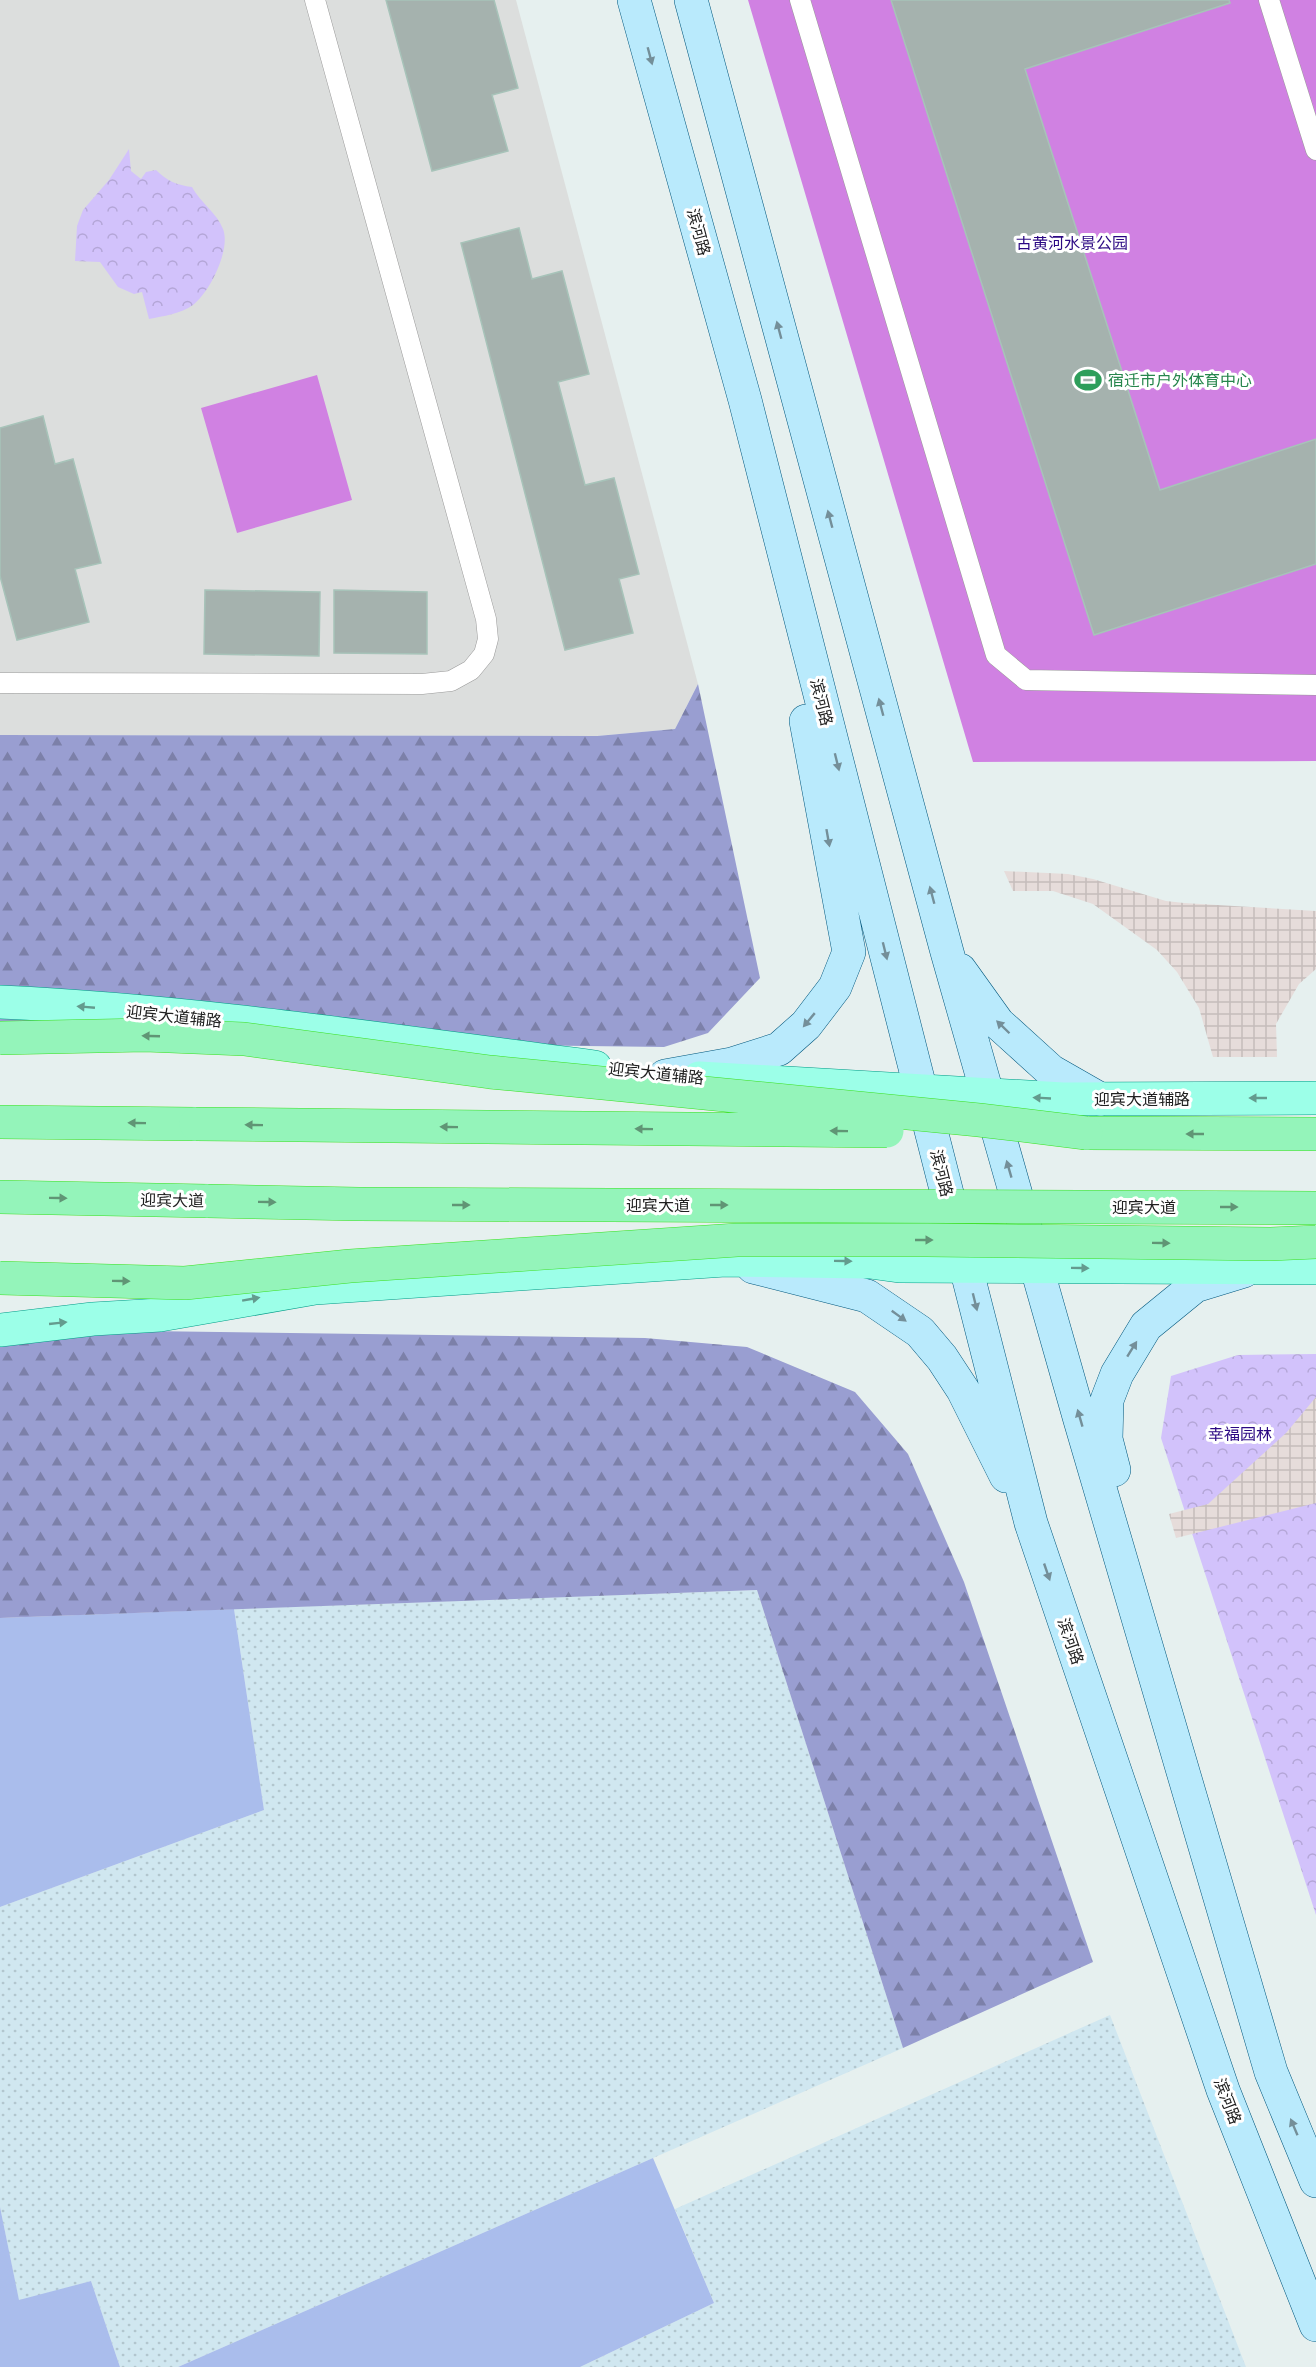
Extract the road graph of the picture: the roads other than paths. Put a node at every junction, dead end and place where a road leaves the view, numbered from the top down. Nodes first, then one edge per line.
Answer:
1 (315, 0) edge
2 (634, 0) edge
3 (800, 0) edge
4 (1269, 0) edge
5 (694, 1) edge
6 (1316, 150) edge
7 (708, 267) junction
8 (0, 683) edge
9 (1316, 685) edge
10 (947, 952) junction
11 (0, 1002) edge
12 (0, 1038) edge
13 (665, 1076) junction
14 (921, 1091) junction
15 (988, 1095) junction
16 (1316, 1098) edge
17 (1100, 1099) junction
18 (0, 1122) edge
19 (1086, 1133) junction
20 (1316, 1134) edge
21 (0, 1197) edge
22 (1316, 1208) edge
23 (1316, 1242) edge
24 (725, 1260) junction
25 (966, 1266) junction
26 (1037, 1267) junction
27 (1316, 1268) edge
28 (1252, 1269) junction
29 (0, 1278) edge
30 (0, 1330) edge
31 (1031, 1523) junction
32 (1279, 2092) junction
33 (1316, 2181) edge
34 (1316, 2325) edge

1 - 8 lane
2 -> 7 main road, 滨河路
3 - 9 lane
4 - 6 lane
10 -> 5 main road
7 -> 13 main road
7 -> 14 main road, 滨河路
10 - 15 main road
17 -> 10 main road
13 -> 11 main road, 迎宾大道辅路
19 -> 12 highway, bridge
13 - 14 main road, 迎宾大道辅路
14 - 15 main road, 迎宾大道辅路
14 - 25 main road, 滨河路
17 -> 15 main road, 迎宾大道辅路
26 -> 15 main road
16 -> 17 main road, 迎宾大道辅路
19 -> 18 highway, bridge
20 -> 19 highway
21 -> 22 highway, 迎宾大道, bridge
29 -> 23 highway, bridge
24 -> 25 main road
30 -> 24 main road
24 -> 31 main road
25 - 26 main road
25 -> 31 main road, 滨河路
26 -> 28 main road
32 -> 26 main road
27 - 28 main road
32 -> 28 main road
31 -> 34 main road, 滨河路
33 -> 32 main road

